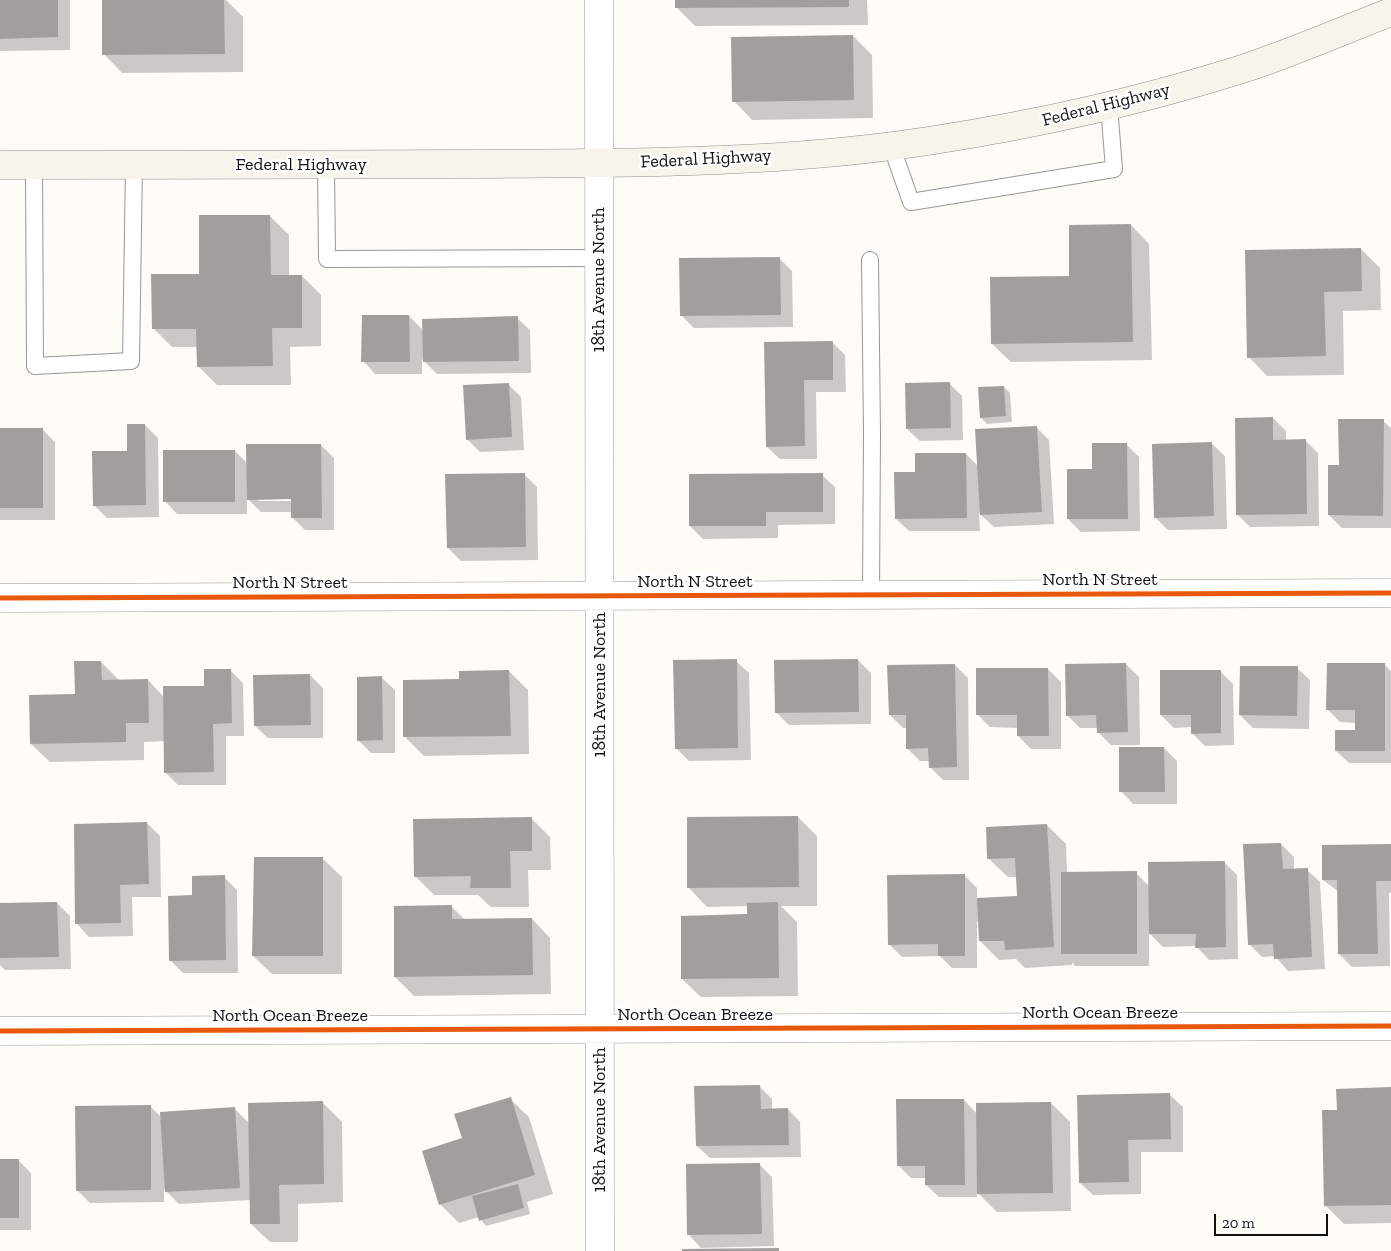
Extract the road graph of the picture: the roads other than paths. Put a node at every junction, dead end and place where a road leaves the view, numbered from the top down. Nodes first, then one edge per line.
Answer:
1 (599, 0) edge
2 (1391, 12) edge
3 (1109, 106) junction
4 (891, 145) junction
5 (326, 164) junction
6 (599, 164) junction
7 (0, 165) edge
8 (34, 165) junction
9 (134, 165) junction
10 (599, 258) junction
11 (870, 260) dead end
12 (1391, 593) edge
13 (870, 595) junction
14 (600, 596) junction
15 (0, 598) edge
16 (1391, 1026) edge
17 (600, 1029) junction
18 (0, 1031) edge
19 (600, 1251) edge

1 - 6 street, 18th Avenue North
2 - 3 main road, Federal Highway
3 - 4 main road, Federal Highway
3 - 4 lane
4 - 6 main road, Federal Highway
5 - 6 main road, Federal Highway
5 - 9 main road, Federal Highway
5 - 10 lane
6 - 10 street, 18th Avenue North
7 - 8 main road, Federal Highway
8 - 9 main road, Federal Highway
8 - 9 lane
10 - 14 street, 18th Avenue North
11 - 13 lane
12 - 13 street, North N Street
13 - 14 street, North N Street
14 - 15 street, North N Street
14 - 17 street, 18th Avenue North
16 - 17 street, North Ocean Breeze
17 - 18 street, North Ocean Breeze
17 - 19 street, 18th Avenue North

